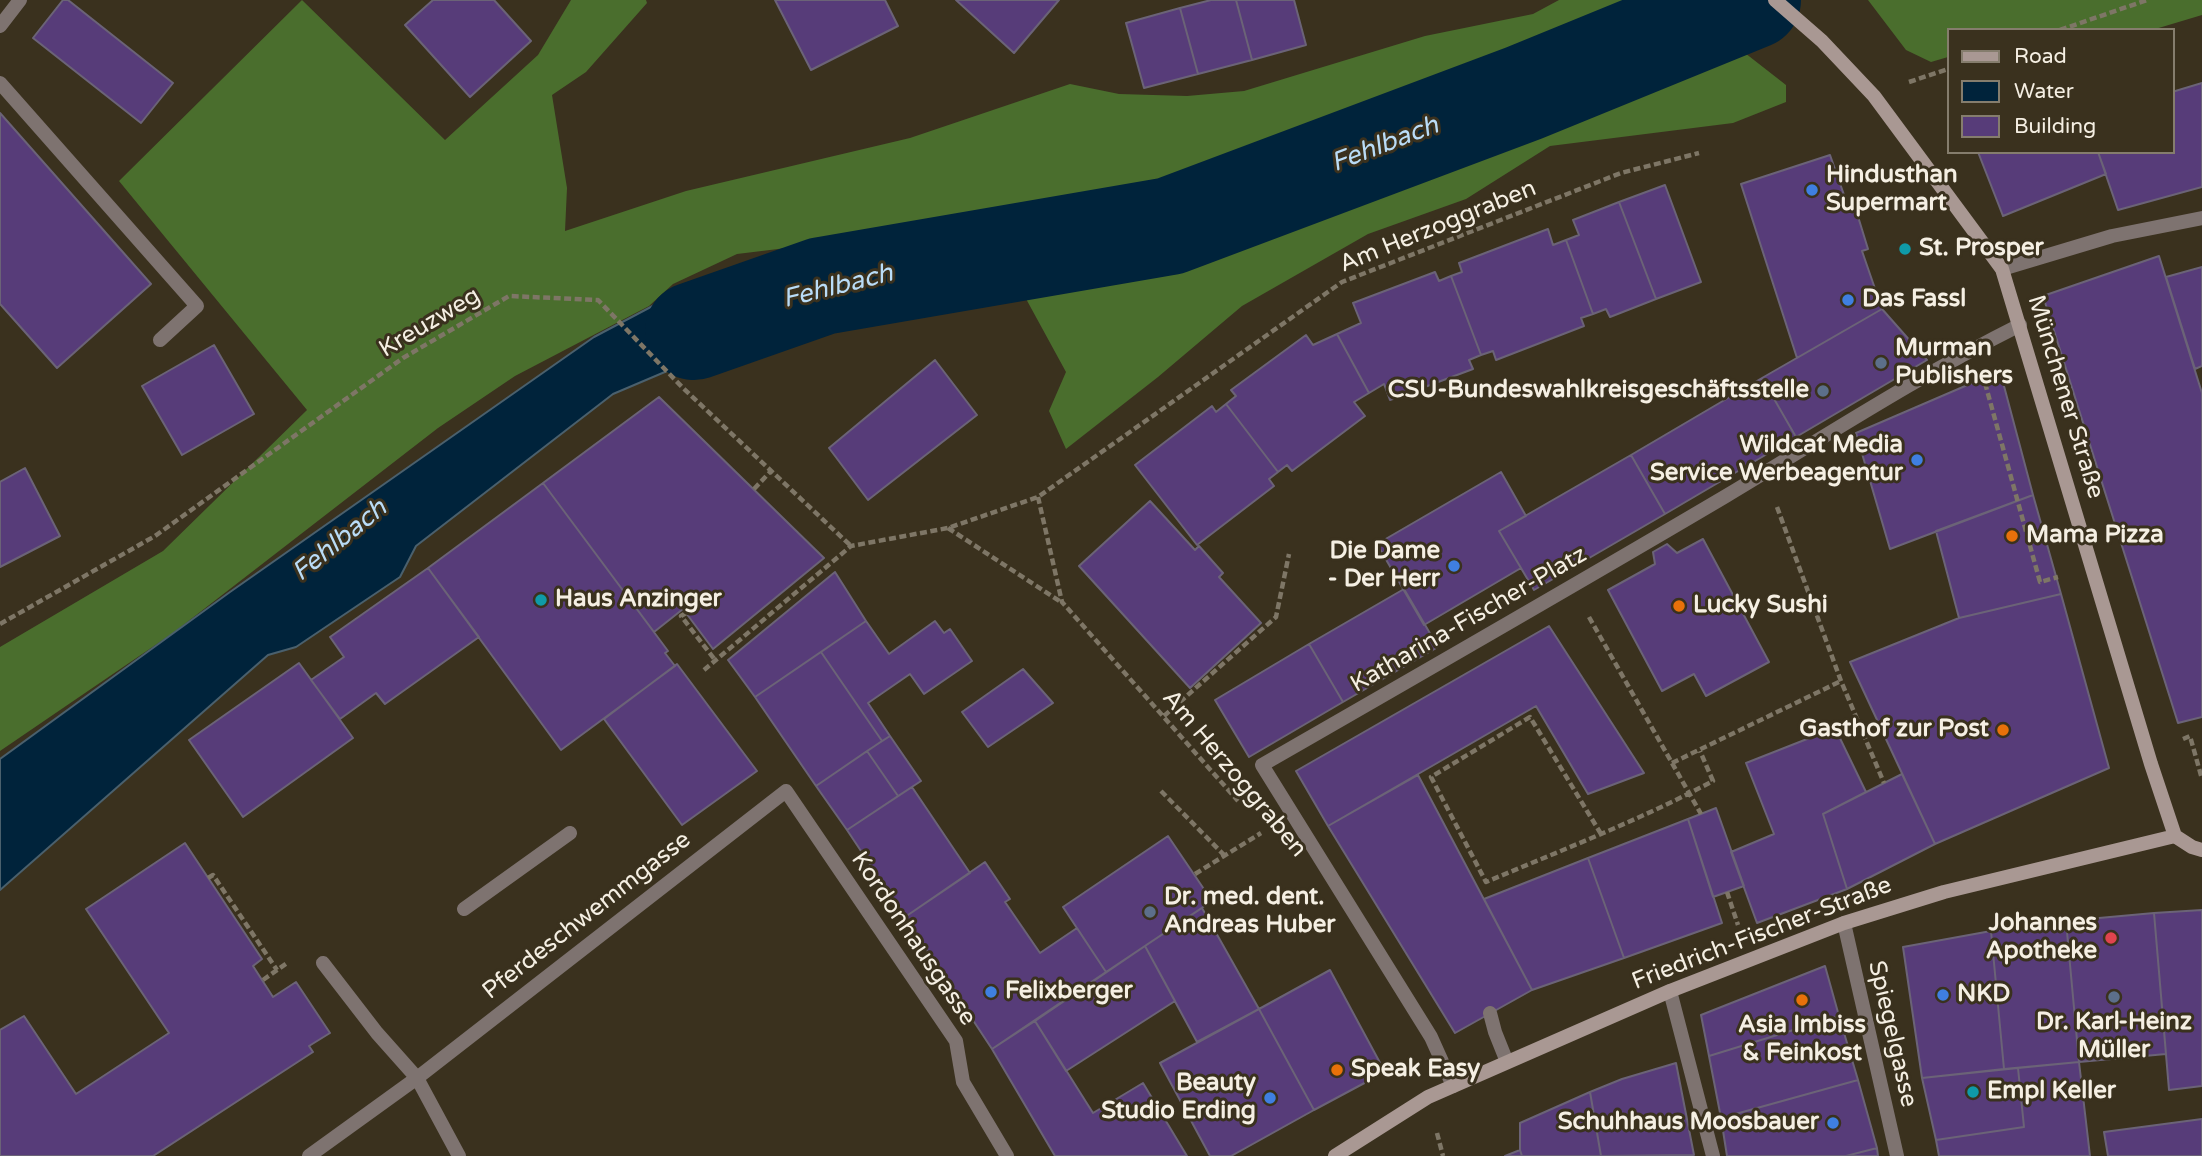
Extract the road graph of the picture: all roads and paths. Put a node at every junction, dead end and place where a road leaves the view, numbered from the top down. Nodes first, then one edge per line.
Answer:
1 (20, 0) edge
2 (1775, 0) edge
3 (2147, 0) edge
4 (0, 26) edge
5 (2066, 28) edge
6 (1946, 70) edge
7 (0, 83) edge
8 (1906, 83) dead end
9 (1699, 153) dead end
10 (2202, 218) edge
11 (2002, 270) junction
12 (2020, 325) junction
13 (160, 340) dead end
14 (1984, 378) dead end
15 (771, 471) junction
16 (1764, 473) junction
17 (754, 489) dead end
18 (1038, 497) junction
19 (948, 528) junction
20 (851, 546) junction
21 (1289, 554) dead end
22 (2057, 578) dead end
23 (1572, 587) junction
24 (1062, 602) junction
25 (686, 613) dead end
26 (0, 624) edge
27 (715, 660) junction
28 (704, 670) dead end
29 (1841, 681) junction
30 (1164, 716) junction
31 (2183, 739) dead end
32 (1700, 751) junction
33 (1672, 763) junction
34 (2202, 779) edge
35 (1884, 783) dead end
36 (786, 791) joint
37 (1161, 792) dead end
38 (1246, 810) dead end
39 (1700, 814) dead end
40 (1265, 831) dead end
41 (570, 833) dead end
42 (1601, 834) junction
43 (2175, 836) junction
44 (2202, 850) edge
45 (1225, 856) junction
46 (1195, 874) dead end
47 (208, 878) dead end
48 (1727, 892) dead end
49 (464, 909) dead end
50 (1844, 923) junction
51 (1742, 936) dead end
52 (323, 963) dead end
53 (263, 980) dead end
54 (1670, 991) junction
55 (1490, 1013) dead end
56 (1507, 1062) junction
57 (417, 1079) junction
58 (1453, 1086) junction
59 (1436, 1125) dead end
60 (310, 1156) edge
61 (458, 1156) edge
62 (1007, 1156) edge
63 (1335, 1156) edge
64 (1443, 1156) edge
65 (1713, 1156) edge
66 (1896, 1156) edge

1 - 4 street
2 - 11 street, Münchener Straße
3 - 5 path
6 - 8 path
7 - 13 street
9 - 18 path, Am Herzoggraben
10 - 11 street
11 - 12 street, Münchener Straße
12 - 16 street, Katharina-Fischer-Platz
12 - 43 street, Münchener Straße
14 - 22 path
15 - 17 path
15 - 20 path, Kreuzweg
15 - 26 path, Kreuzweg
16 - 23 street, Katharina-Fischer-Platz
16 - 29 path
18 - 19 path, Am Herzoggraben
18 - 24 path, Am Herzoggraben
19 - 20 path, Am Herzoggraben
19 - 24 path
20 - 27 path
21 - 30 path
23 - 33 path
23 - 58 street, Katharina-Fischer-Platz
24 - 30 path, Am Herzoggraben
25 - 27 path
27 - 28 path
29 - 32 path
29 - 35 path
30 - 38 path, Am Herzoggraben
31 - 34 path
32 - 33 path
32 - 42 path
33 - 39 path
36 - 57 street, Pferdeschwemmgasse
36 - 62 street, Kordonhausgasse
37 - 45 path
40 - 45 path
41 - 49 street
42 - 42 path
43 - 44 street
43 - 50 street, Friedrich-Fischer-Straße
45 - 46 path
47 - 53 path
48 - 51 path
50 - 54 street, Friedrich-Fischer-Straße
50 - 66 street, Spiegelgasse
52 - 57 street
54 - 56 street, Friedrich-Fischer-Straße
54 - 65 street
55 - 56 street
56 - 58 street, Friedrich-Fischer-Straße
57 - 60 street, Pferdeschwemmgasse
57 - 61 street
58 - 63 street, Friedrich-Fischer-Straße
59 - 64 path

